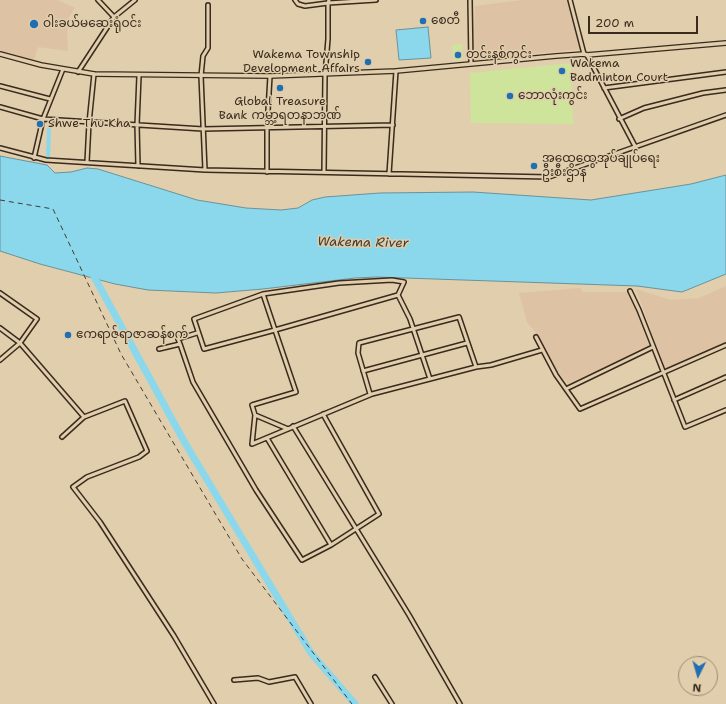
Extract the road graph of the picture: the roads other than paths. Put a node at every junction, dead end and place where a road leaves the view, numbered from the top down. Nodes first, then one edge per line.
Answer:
1 (98, 0) edge
2 (135, 0) edge
3 (295, 0) edge
4 (376, 0) edge
5 (470, 0) edge
6 (570, 0) edge
7 (329, 1) edge
8 (343, 1) edge
9 (208, 5) dead end
10 (114, 17) junction
11 (726, 43) edge
12 (0, 54) edge
13 (585, 55) junction
14 (471, 63) junction
15 (63, 69) junction
16 (396, 71) junction
17 (78, 72) junction
18 (726, 72) edge
19 (94, 74) junction
20 (325, 75) junction
21 (139, 76) junction
22 (201, 76) junction
23 (270, 76) junction
24 (0, 86) edge
25 (604, 88) junction
26 (726, 90) edge
27 (50, 99) junction
28 (0, 107) edge
29 (726, 115) edge
30 (43, 119) junction
31 (619, 119) junction
32 (89, 123) junction
33 (137, 125) junction
34 (393, 125) junction
35 (325, 126) junction
36 (267, 128) junction
37 (203, 129) junction
38 (0, 148) edge
39 (636, 148) junction
40 (34, 158) junction
41 (87, 162) junction
42 (138, 166) junction
43 (205, 170) junction
44 (267, 172) junction
45 (324, 172) junction
46 (389, 174) junction
47 (630, 290) dead end
48 (0, 293) edge
49 (263, 294) junction
50 (398, 295) junction
51 (0, 328) edge
52 (414, 329) junction
53 (275, 330) junction
54 (197, 333) junction
55 (536, 337) dead end
56 (20, 343) junction
57 (467, 343) junction
58 (180, 344) junction
59 (726, 345) edge
60 (653, 347) junction
61 (159, 349) dead end
62 (542, 350) junction
63 (422, 354) junction
64 (0, 360) edge
65 (476, 367) junction
66 (363, 371) junction
67 (663, 373) junction
68 (726, 377) edge
69 (430, 379) junction
70 (566, 389) junction
71 (370, 394) junction
72 (674, 400) junction
73 (726, 410) edge
74 (323, 414) junction
75 (255, 415) junction
76 (84, 417) junction
77 (293, 426) junction
78 (288, 429) junction
79 (62, 437) dead end
80 (267, 438) junction
81 (356, 528) junction
82 (331, 544) junction
83 (375, 677) dead end
84 (234, 680) dead end
85 (214, 704) edge
86 (311, 704) edge
87 (392, 704) edge
88 (460, 704) edge

1 - 10 street
2 - 10 street
3 - 7 street
4 - 8 street
5 - 14 street
6 - 13 street
7 - 8 street
7 - 20 street
9 - 22 street
10 - 17 street
11 - 13 street
12 - 15 street
13 - 14 street
13 - 25 street
14 - 16 street
15 - 17 street
15 - 27 street
16 - 20 street
16 - 34 street
17 - 19 street
18 - 25 street
19 - 21 street
19 - 32 street
20 - 23 street
20 - 35 street
21 - 22 street
21 - 33 street
22 - 23 street
22 - 37 street
23 - 36 street
24 - 27 street
25 - 31 street
26 - 31 street
27 - 30 street
28 - 30 street
29 - 39 street
30 - 32 street
30 - 40 street
31 - 39 street
32 - 33 street
32 - 41 street
33 - 37 street
33 - 42 street
34 - 35 street
34 - 46 street
35 - 36 street
35 - 45 street
36 - 37 street
36 - 44 street
37 - 43 street
38 - 40 street
39 - 46 street
40 - 41 street
41 - 42 street
42 - 43 street
43 - 44 street
44 - 45 street
45 - 46 street
47 - 60 street
48 - 56 street
49 - 50 street
49 - 53 street
49 - 54 street
50 - 52 street
50 - 53 street
51 - 56 street
52 - 57 street
52 - 63 street
52 - 66 street
53 - 54 street
53 - 75 street
54 - 58 street
55 - 62 street
56 - 64 street
56 - 76 street
57 - 63 street
57 - 65 street
58 - 61 street
58 - 82 street
59 - 67 street
60 - 67 street
60 - 70 street
62 - 65 street
62 - 70 street
63 - 66 street
63 - 69 street
65 - 69 street
66 - 71 street
67 - 70 street
67 - 72 street
68 - 72 street
69 - 71 street
71 - 74 street
72 - 73 street
74 - 77 street
74 - 81 street
75 - 78 street
75 - 80 street
76 - 79 street
76 - 85 street
77 - 78 street
77 - 81 street
78 - 80 street
80 - 82 street
81 - 82 street
81 - 88 street
83 - 87 street
84 - 86 street

